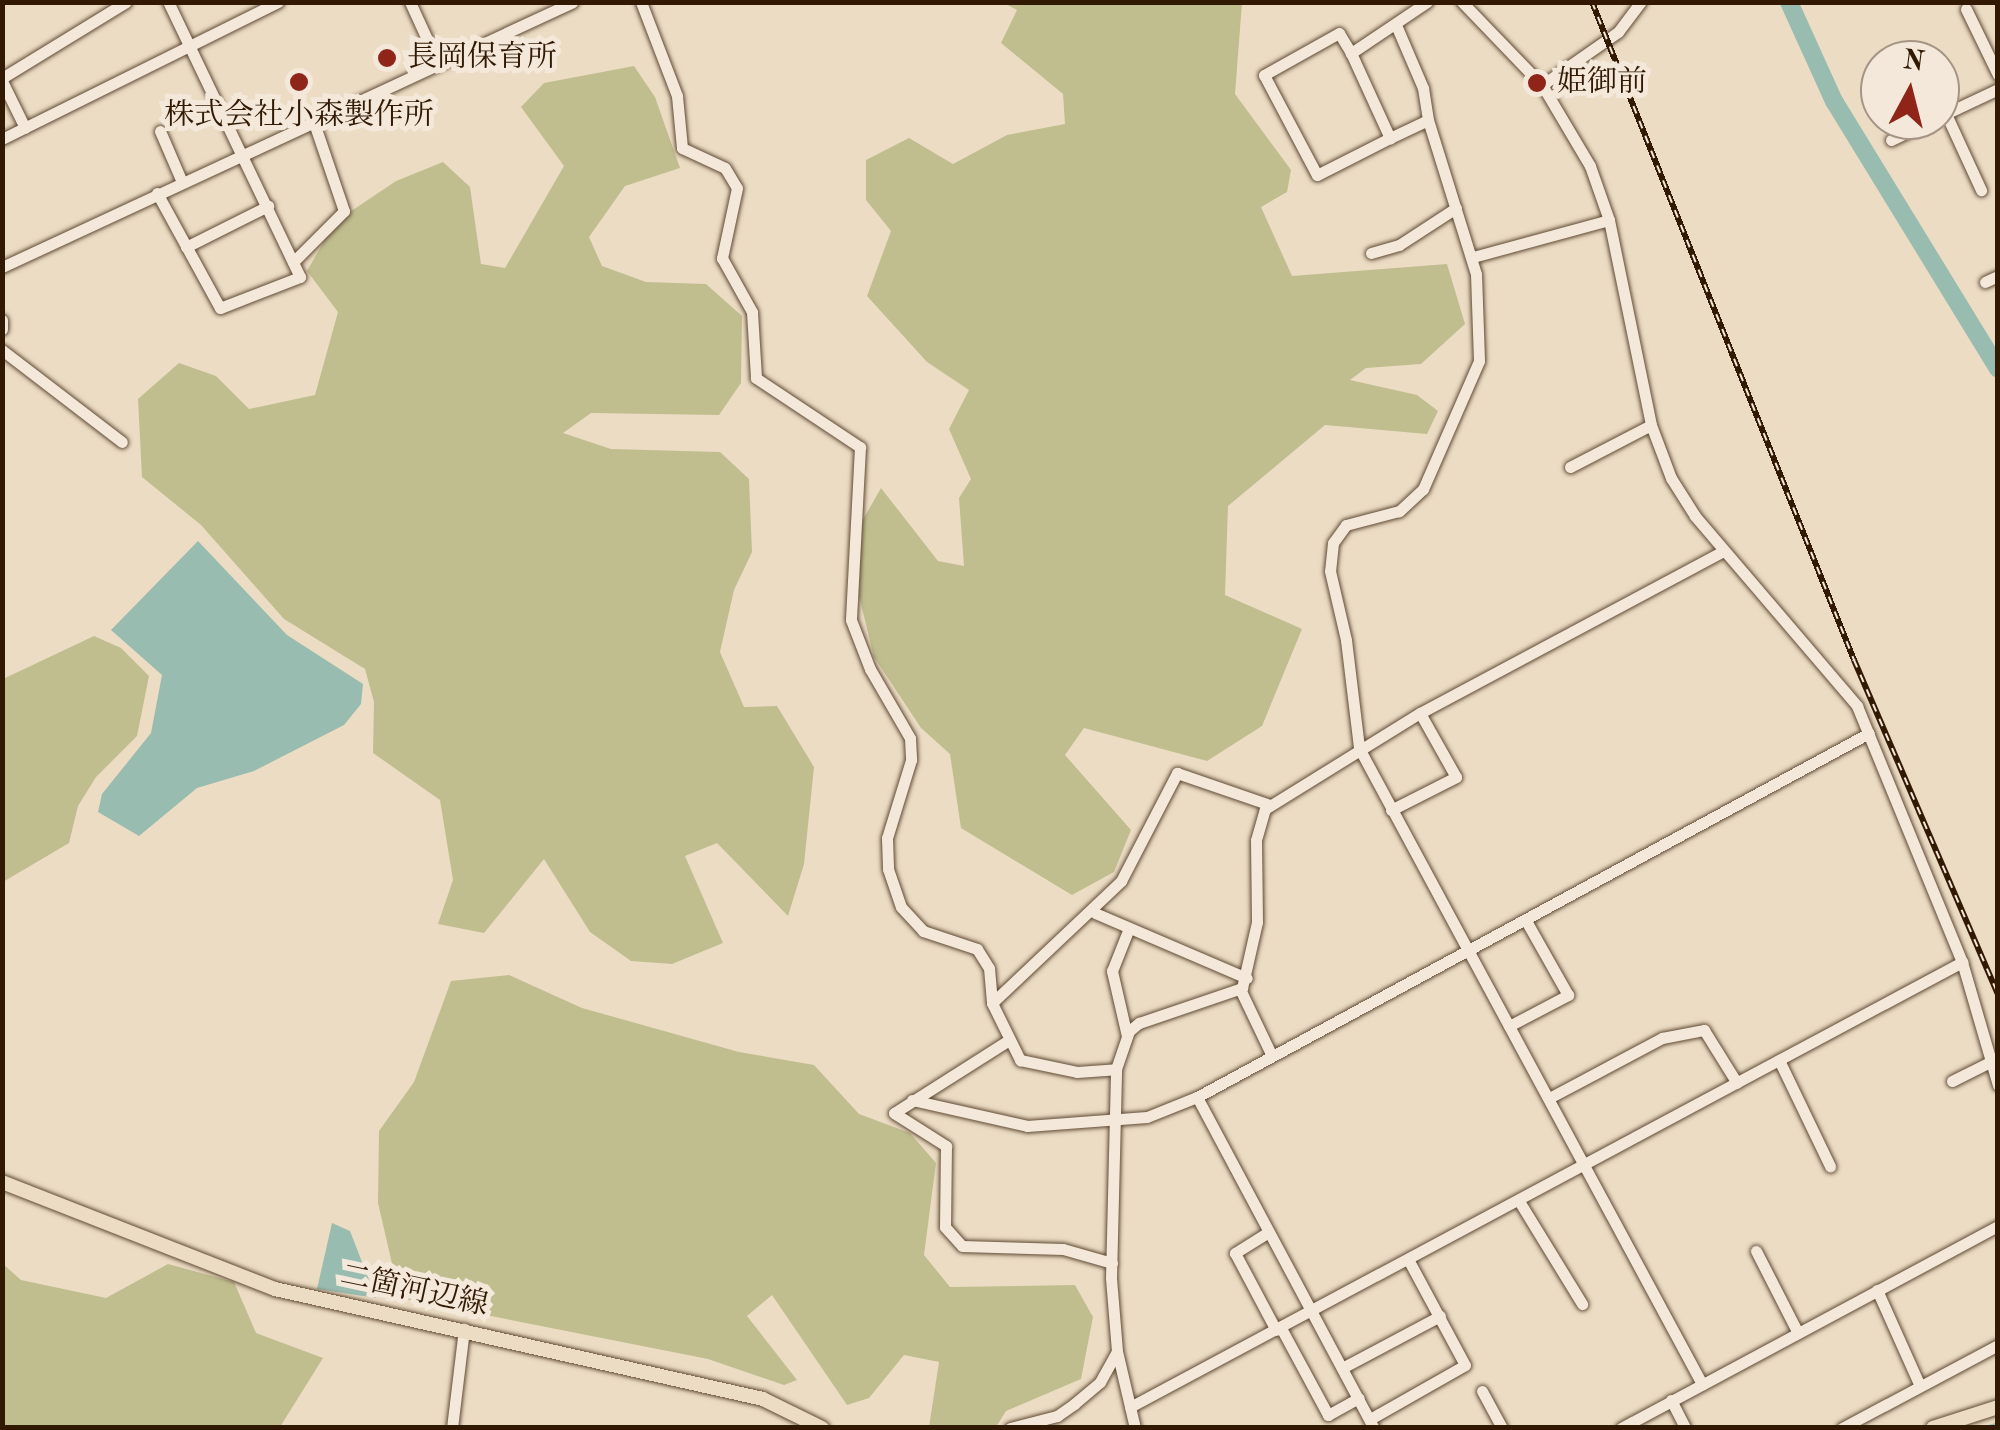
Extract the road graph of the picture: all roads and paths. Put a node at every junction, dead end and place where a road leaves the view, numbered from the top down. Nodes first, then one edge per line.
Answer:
1 (126, 2) edge
2 (168, 2) edge
3 (278, 2) edge
4 (410, 2) edge
5 (573, 2) edge
6 (642, 2) edge
7 (1427, 2) edge
8 (1462, 2) edge
9 (1641, 2) edge
10 (1966, 9) dead end
11 (1396, 25) junction
12 (190, 46) junction
13 (1351, 53) junction
14 (437, 61) junction
15 (1998, 76) edge
16 (2, 80) edge
17 (1542, 85) junction
18 (1998, 89) edge
19 (1960, 107) edge
20 (313, 120) junction
21 (1428, 120) junction
22 (26, 128) junction
23 (160, 131) dead end
24 (1390, 138) junction
25 (2, 139) edge
26 (1956, 140) edge
27 (244, 152) junction
28 (182, 182) junction
29 (1981, 190) dead end
30 (157, 194) junction
31 (268, 206) junction
32 (1456, 208) junction
33 (1609, 220) junction
34 (186, 247) junction
35 (1371, 252) dead end
36 (1472, 257) junction
37 (293, 262) junction
38 (2, 267) edge
39 (2, 320) edge
40 (2, 329) edge
41 (2, 350) edge
42 (1652, 425) junction
43 (122, 442) dead end
44 (1570, 466) dead end
45 (1723, 551) junction
46 (1420, 713) junction
47 (1870, 733) junction
48 (1358, 748) junction
49 (1270, 805) junction
50 (1391, 810) junction
51 (1095, 913) junction
52 (1525, 919) junction
53 (1129, 928) junction
54 (1468, 948) junction
55 (1962, 962) junction
56 (1243, 984) junction
57 (992, 1003) junction
58 (1510, 1026) junction
59 (1127, 1036) junction
60 (1009, 1040) junction
61 (1272, 1056) junction
62 (1779, 1060) junction
63 (1992, 1061) junction
64 (1116, 1069) junction
65 (1952, 1081) dead end
66 (1737, 1083) junction
67 (1998, 1085) edge
68 (1198, 1097) junction
69 (1550, 1097) junction
70 (912, 1100) junction
71 (1114, 1121) junction
72 (1586, 1166) junction
73 (1830, 1166) dead end
74 (2, 1182) edge
75 (1519, 1201) junction
76 (1998, 1226) edge
77 (1266, 1234) junction
78 (1756, 1251) dead end
79 (1408, 1259) junction
80 (1112, 1262) junction
81 (1877, 1290) junction
82 (1582, 1304) dead end
83 (1310, 1311) junction
84 (1440, 1316) junction
85 (464, 1329) junction
86 (1279, 1329) junction
87 (1798, 1332) junction
88 (1998, 1345) edge
89 (1117, 1351) junction
90 (1342, 1368) junction
91 (1702, 1384) junction
92 (1920, 1386) junction
93 (1482, 1391) dead end
94 (1358, 1398) junction
95 (1671, 1400) junction
96 (1130, 1407) junction
97 (1998, 1407) edge
98 (1372, 1423) edge
99 (452, 1428) edge
100 (822, 1428) edge
101 (1010, 1428) edge
102 (1135, 1428) edge
103 (1502, 1428) edge
104 (1621, 1428) edge
105 (1685, 1428) edge
106 (1842, 1428) edge
107 (1933, 1428) edge

1 - 16 street
2 - 12 street
3 - 12 street
4 - 14 street
5 - 14 street
6 - 57 street
7 - 11 street
8 - 17 street
9 - 17 street
10 - 15 street
11 - 13 street
11 - 21 street
12 - 22 street
12 - 27 street
13 - 24 street
13 - 24 street
14 - 20 street
16 - 22 street
17 - 33 street
18 - 19 street
20 - 27 street
20 - 37 street
21 - 24 street
21 - 32 street
22 - 25 street
23 - 28 street
26 - 29 street
27 - 28 street
27 - 31 street
28 - 30 street
30 - 34 street
30 - 38 street
31 - 34 street
31 - 37 street
32 - 35 street
32 - 36 street
33 - 36 street
33 - 42 street
34 - 37 street
36 - 48 street
39 - 40 street
41 - 43 street
42 - 44 street
42 - 45 street
45 - 46 street
45 - 47 street
46 - 48 street
46 - 50 street
47 - 52 street
47 - 55 street
48 - 49 street
48 - 50 street
49 - 51 street
49 - 56 street
50 - 54 street
51 - 53 street
51 - 57 street
52 - 54 street
52 - 58 street
53 - 56 street
53 - 59 street
54 - 58 street
54 - 61 street
55 - 62 street
55 - 63 street
56 - 59 street
56 - 61 street
57 - 60 street
58 - 69 street
59 - 64 street
60 - 64 street
60 - 70 street
61 - 68 street
62 - 66 street
62 - 73 street
63 - 65 street
63 - 67 street
64 - 71 street
66 - 69 street
66 - 72 street
68 - 71 street
68 - 77 street
69 - 72 street
70 - 71 street
70 - 80 street
71 - 80 street
72 - 75 street
72 - 91 street
74 - 85 main road, 二箇河辺線
75 - 79 street
75 - 82 street
76 - 81 street
77 - 83 street
77 - 86 street
78 - 87 street
79 - 83 street
79 - 84 street
80 - 89 street
81 - 87 street
81 - 92 street
83 - 86 street
83 - 90 street
84 - 90 street
84 - 98 street
85 - 99 street
85 - 100 main road, 二箇河辺線
86 - 94 street
86 - 96 street
87 - 91 street
88 - 92 street
89 - 96 street
89 - 101 street
90 - 94 street
91 - 95 street
92 - 106 street
93 - 103 street
94 - 98 street
95 - 104 street
95 - 105 street
96 - 102 street
97 - 107 main road

